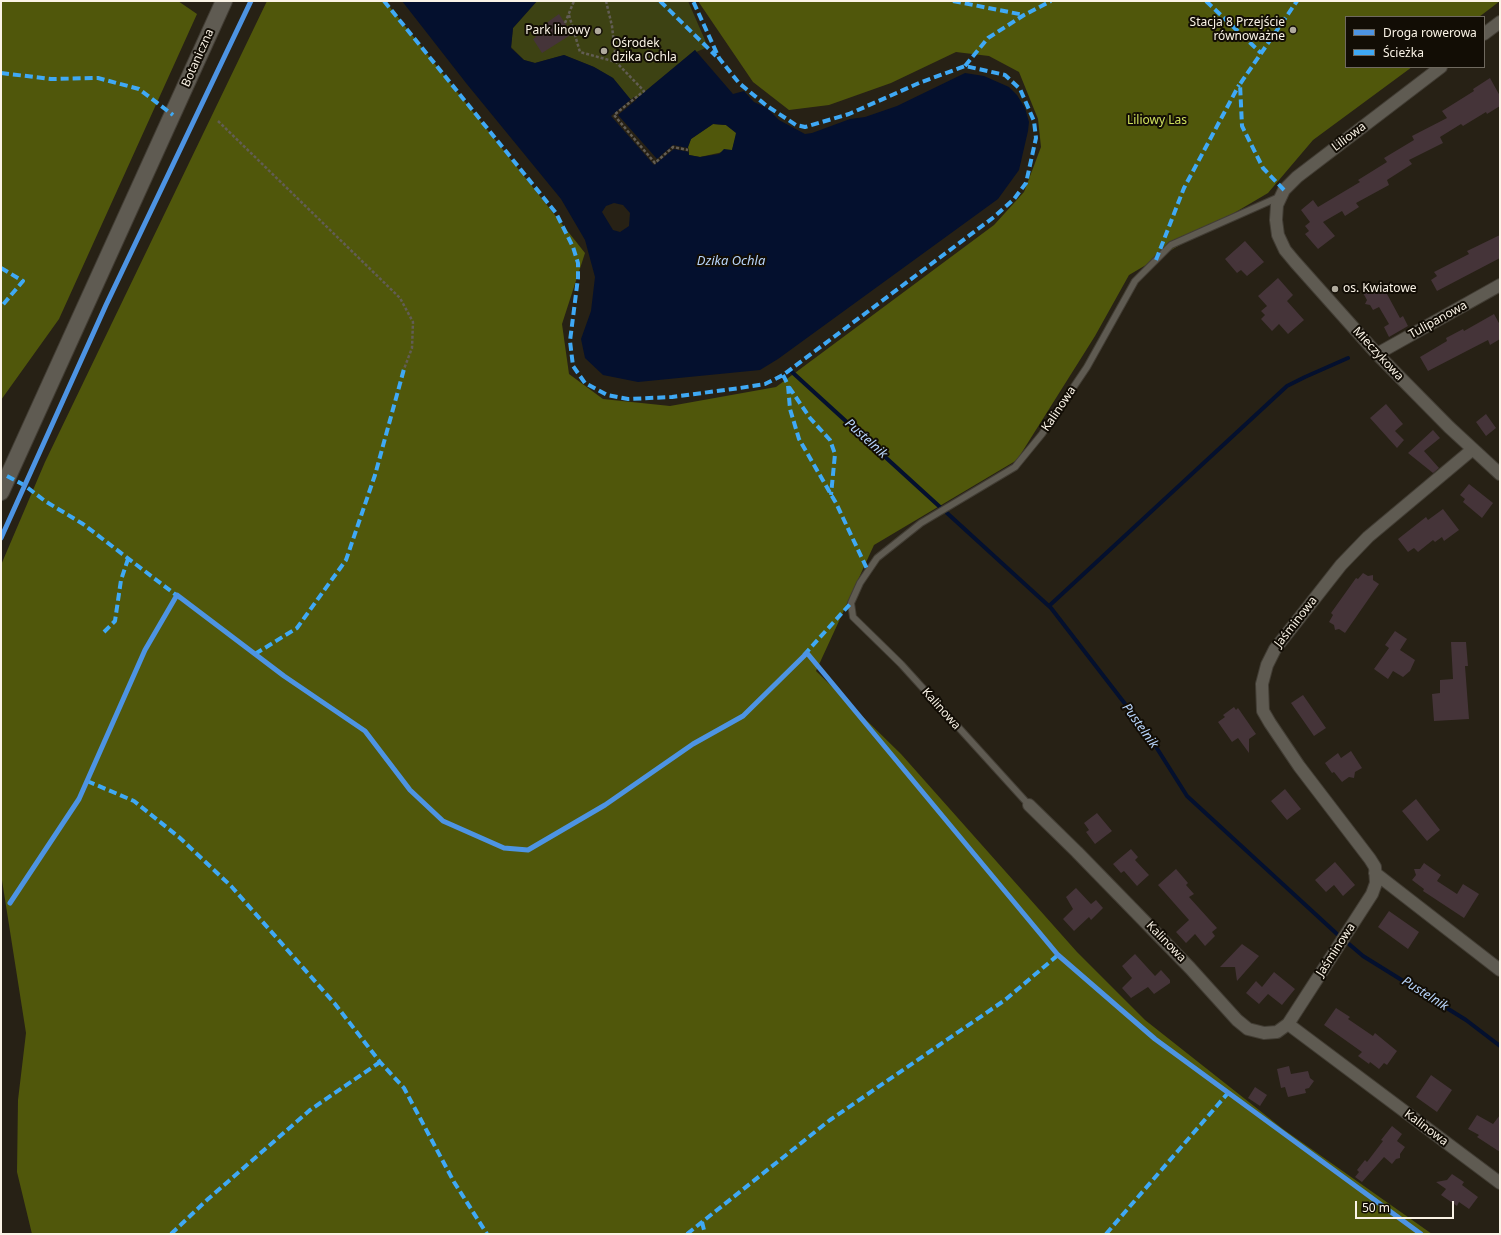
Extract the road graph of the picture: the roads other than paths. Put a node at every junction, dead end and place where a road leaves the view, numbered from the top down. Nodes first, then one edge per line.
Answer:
1 (224, 1) edge
2 (1500, 22) edge
3 (1485, 33) edge
4 (1440, 68) edge
5 (1281, 197) junction
6 (1276, 220) joint
7 (1500, 285) edge
8 (1377, 354) junction
9 (1473, 449) junction
10 (1500, 474) edge
11 (1, 492) edge
12 (1029, 805) joint
13 (1375, 873) junction
14 (1500, 970) edge
15 (1288, 1024) junction
16 (1500, 1183) edge

1 - 11 main road, Botaniczna
2 - 3 street
4 - 5 street, Liliowa
5 - 6 street, Liliowa
5 - 12 lane, Kalinowa
6 - 8 street, Mieczykowa
7 - 8 street, Tulipanowa
8 - 9 street, Mieczykowa
9 - 10 street, Mieczykowa
9 - 13 street, Jaśminowa
12 - 15 street, Kalinowa
13 - 14 street, Jaśminowa
13 - 15 street, Jaśminowa
15 - 16 street, Kalinowa

